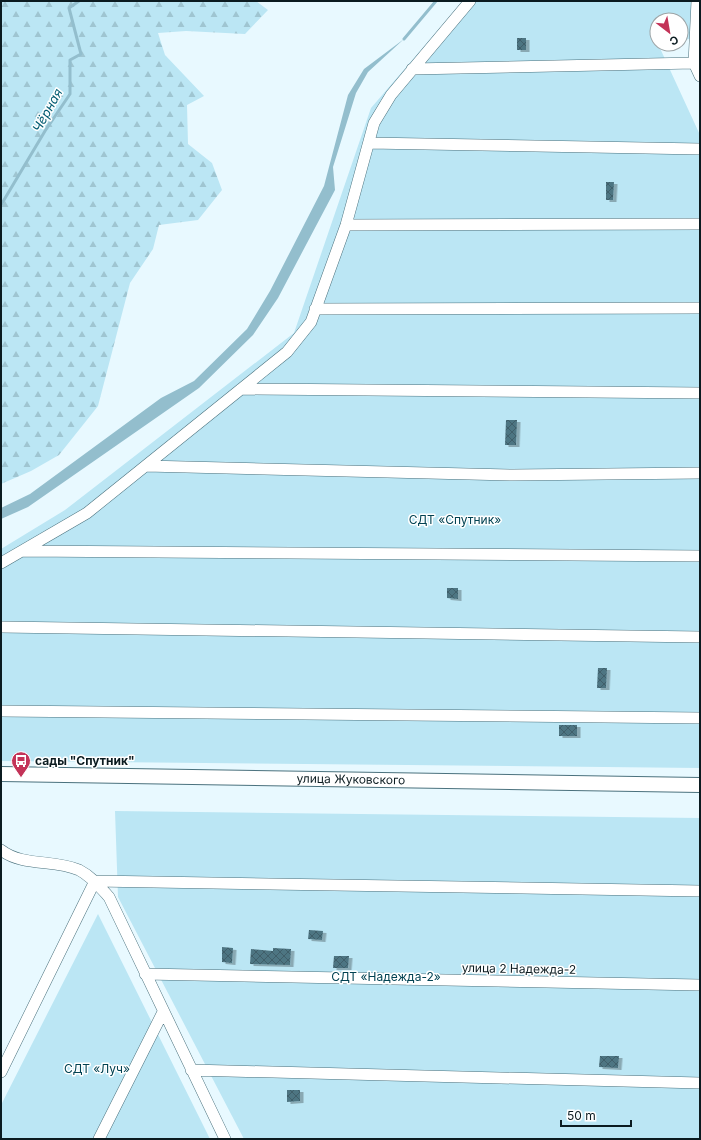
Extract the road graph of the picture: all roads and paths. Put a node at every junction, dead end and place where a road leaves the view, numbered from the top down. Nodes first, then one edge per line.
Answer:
1 (470, 1) edge
2 (697, 1) edge
3 (694, 63) junction
4 (412, 69) junction
5 (700, 76) edge
6 (369, 143) junction
7 (700, 150) edge
8 (700, 224) edge
9 (346, 225) junction
10 (700, 308) edge
11 (315, 309) junction
12 (241, 389) junction
13 (700, 393) edge
14 (146, 466) junction
15 (700, 473) edge
16 (22, 551) junction
17 (700, 556) edge
18 (1, 563) edge
19 (1, 627) edge
20 (700, 636) edge
21 (1, 711) edge
22 (700, 718) edge
23 (1, 774) edge
24 (700, 785) edge
25 (1, 850) edge
26 (94, 881) junction
27 (700, 891) edge
28 (145, 974) junction
29 (700, 986) edge
30 (163, 1012) junction
31 (191, 1070) junction
32 (1, 1072) edge
33 (700, 1084) edge
34 (224, 1138) edge
35 (99, 1139) edge

1 - 4 street
2 - 3 street
3 - 4 street
3 - 5 street
4 - 6 street
6 - 7 street
6 - 9 street
8 - 9 street
9 - 11 street
10 - 11 street
11 - 12 street
12 - 13 street
12 - 14 street
14 - 15 street
14 - 16 street
16 - 17 street
16 - 18 street
19 - 20 street
21 - 22 street
23 - 24 main road, улица Жуковского
25 - 26 street
26 - 27 street
26 - 28 street
26 - 32 street
28 - 29 street, улица 2 Надежда-2
28 - 30 street
30 - 31 street
30 - 35 street
31 - 33 street
31 - 34 street

